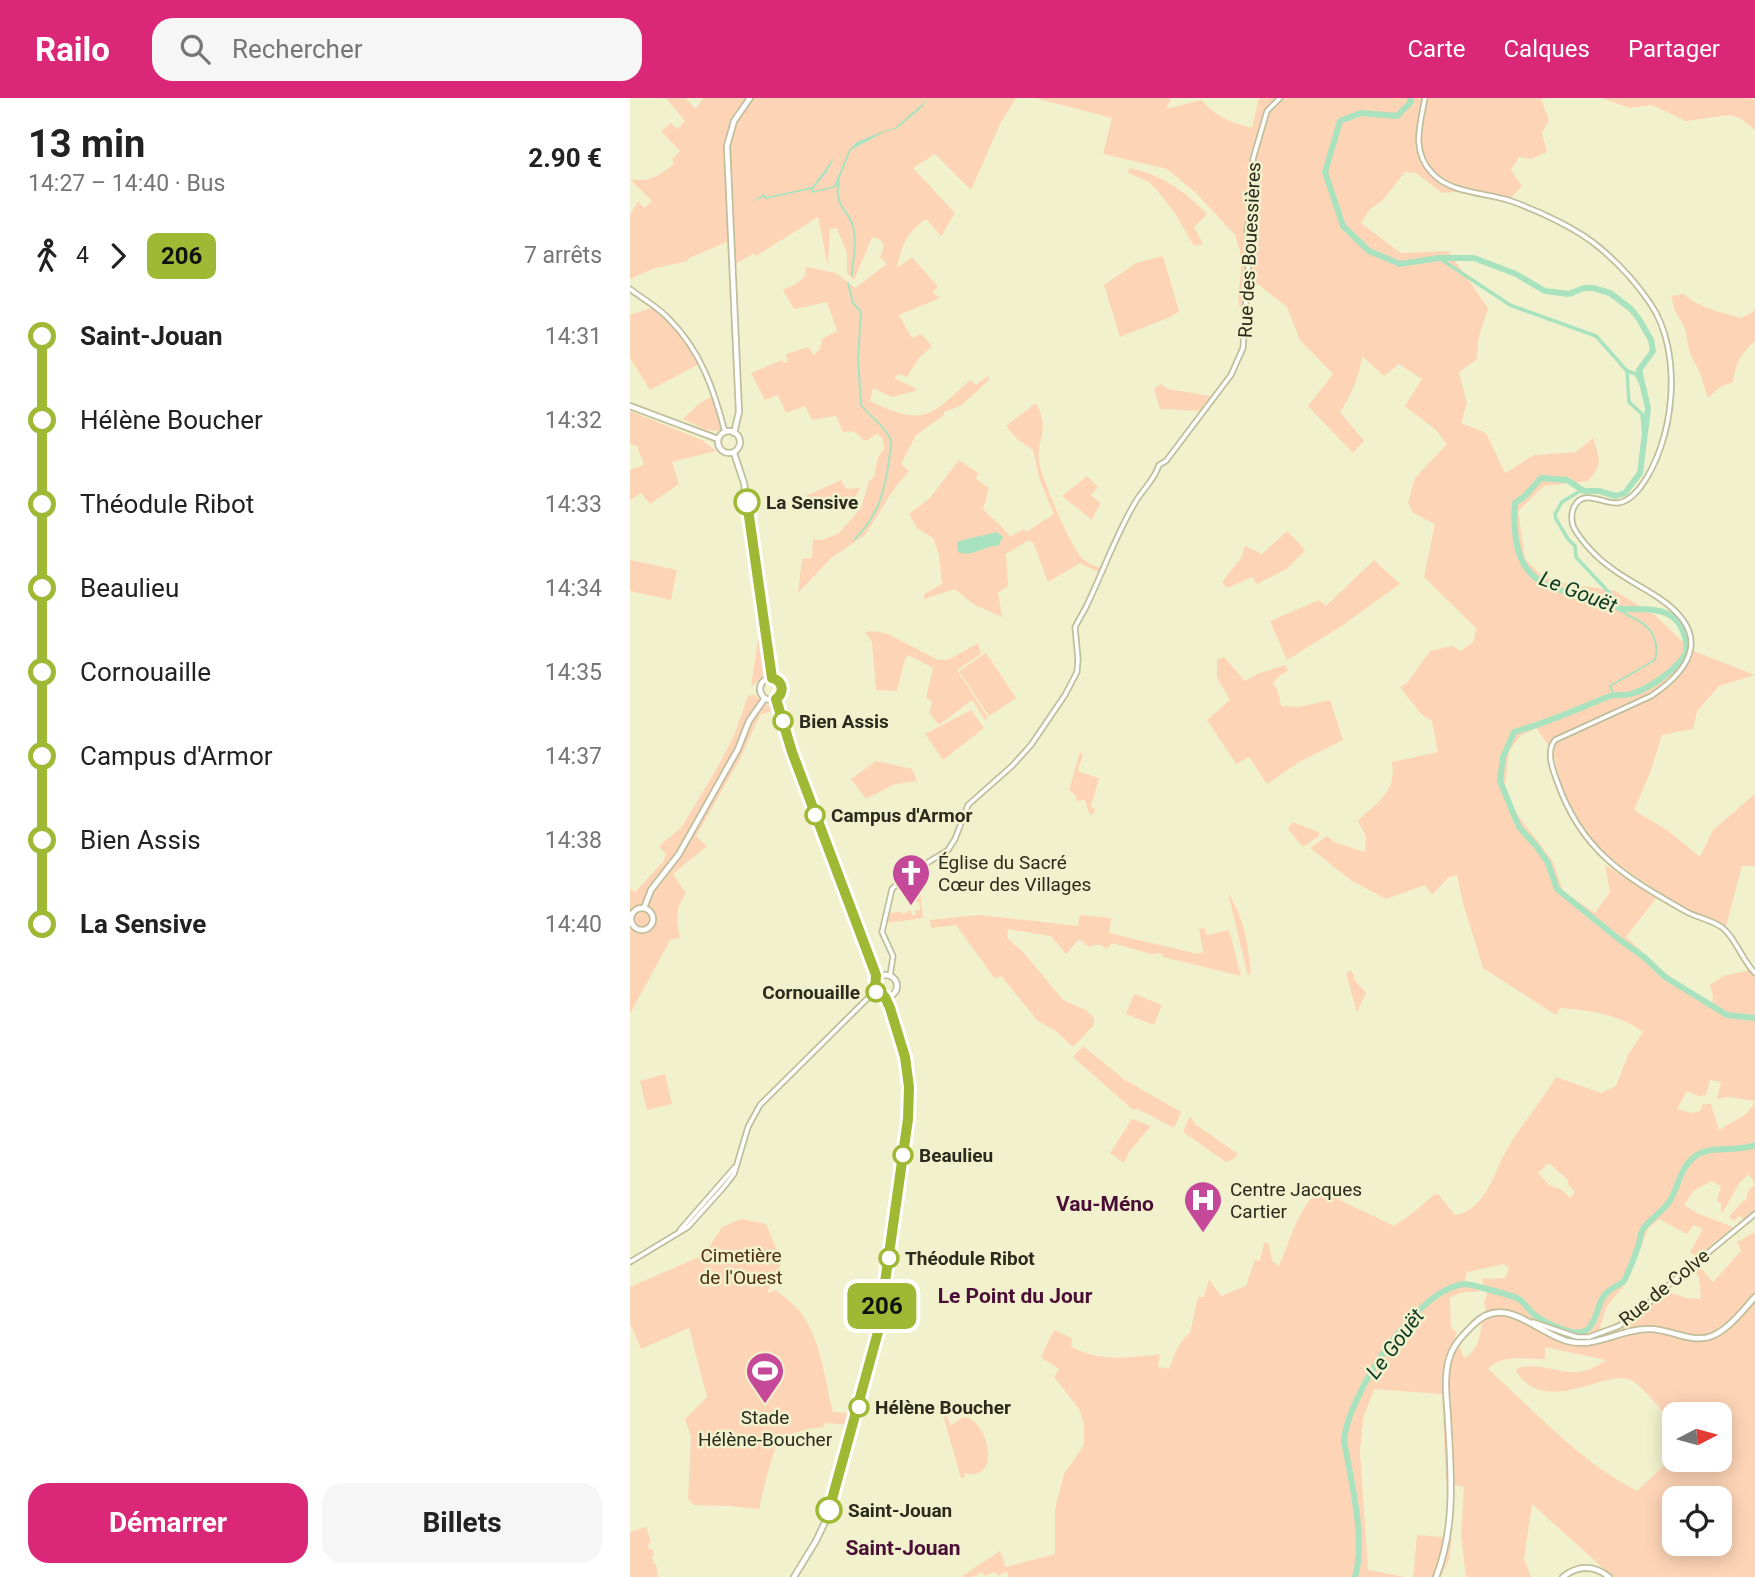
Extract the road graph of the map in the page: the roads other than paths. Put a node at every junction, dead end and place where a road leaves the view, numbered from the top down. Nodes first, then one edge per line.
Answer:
1 (750, 98) edge
2 (1280, 98) edge
3 (1424, 98) edge
4 (630, 289) edge
5 (630, 405) edge
6 (725, 432) junction
7 (734, 433) junction
8 (718, 439) junction
9 (734, 453) junction
10 (772, 678) junction
11 (765, 698) junction
12 (776, 699) junction
13 (645, 908) junction
14 (632, 928) edge
15 (1755, 973) edge
16 (890, 976) junction
17 (877, 978) junction
18 (875, 991) junction
19 (885, 997) junction
20 (1755, 1214) edge
21 (630, 1262) edge
22 (1755, 1297) edge
23 (1525, 1321) junction
24 (794, 1577) edge
25 (1436, 1577) edge
26 (1563, 1577) edge
27 (1609, 1577) edge

1 - 7 main road
2 - 16 street, Rue des Bouessières
3 - 15 street
4 - 6 street
5 - 8 main road
6 - 7 main road
6 - 8 main road
7 - 9 main road
8 - 9 main road
9 - 10 main road
10 - 11 main road
10 - 12 main road
11 - 12 main road
11 - 13 main road
12 - 17 main road
13 - 14 main road
13 - 14 main road
16 - 17 main road
16 - 19 main road
17 - 18 main road
18 - 19 main road
18 - 21 street
19 - 24 main road
20 - 23 street, Rue de Colve
22 - 23 main road
23 - 25 main road
26 - 27 main road

